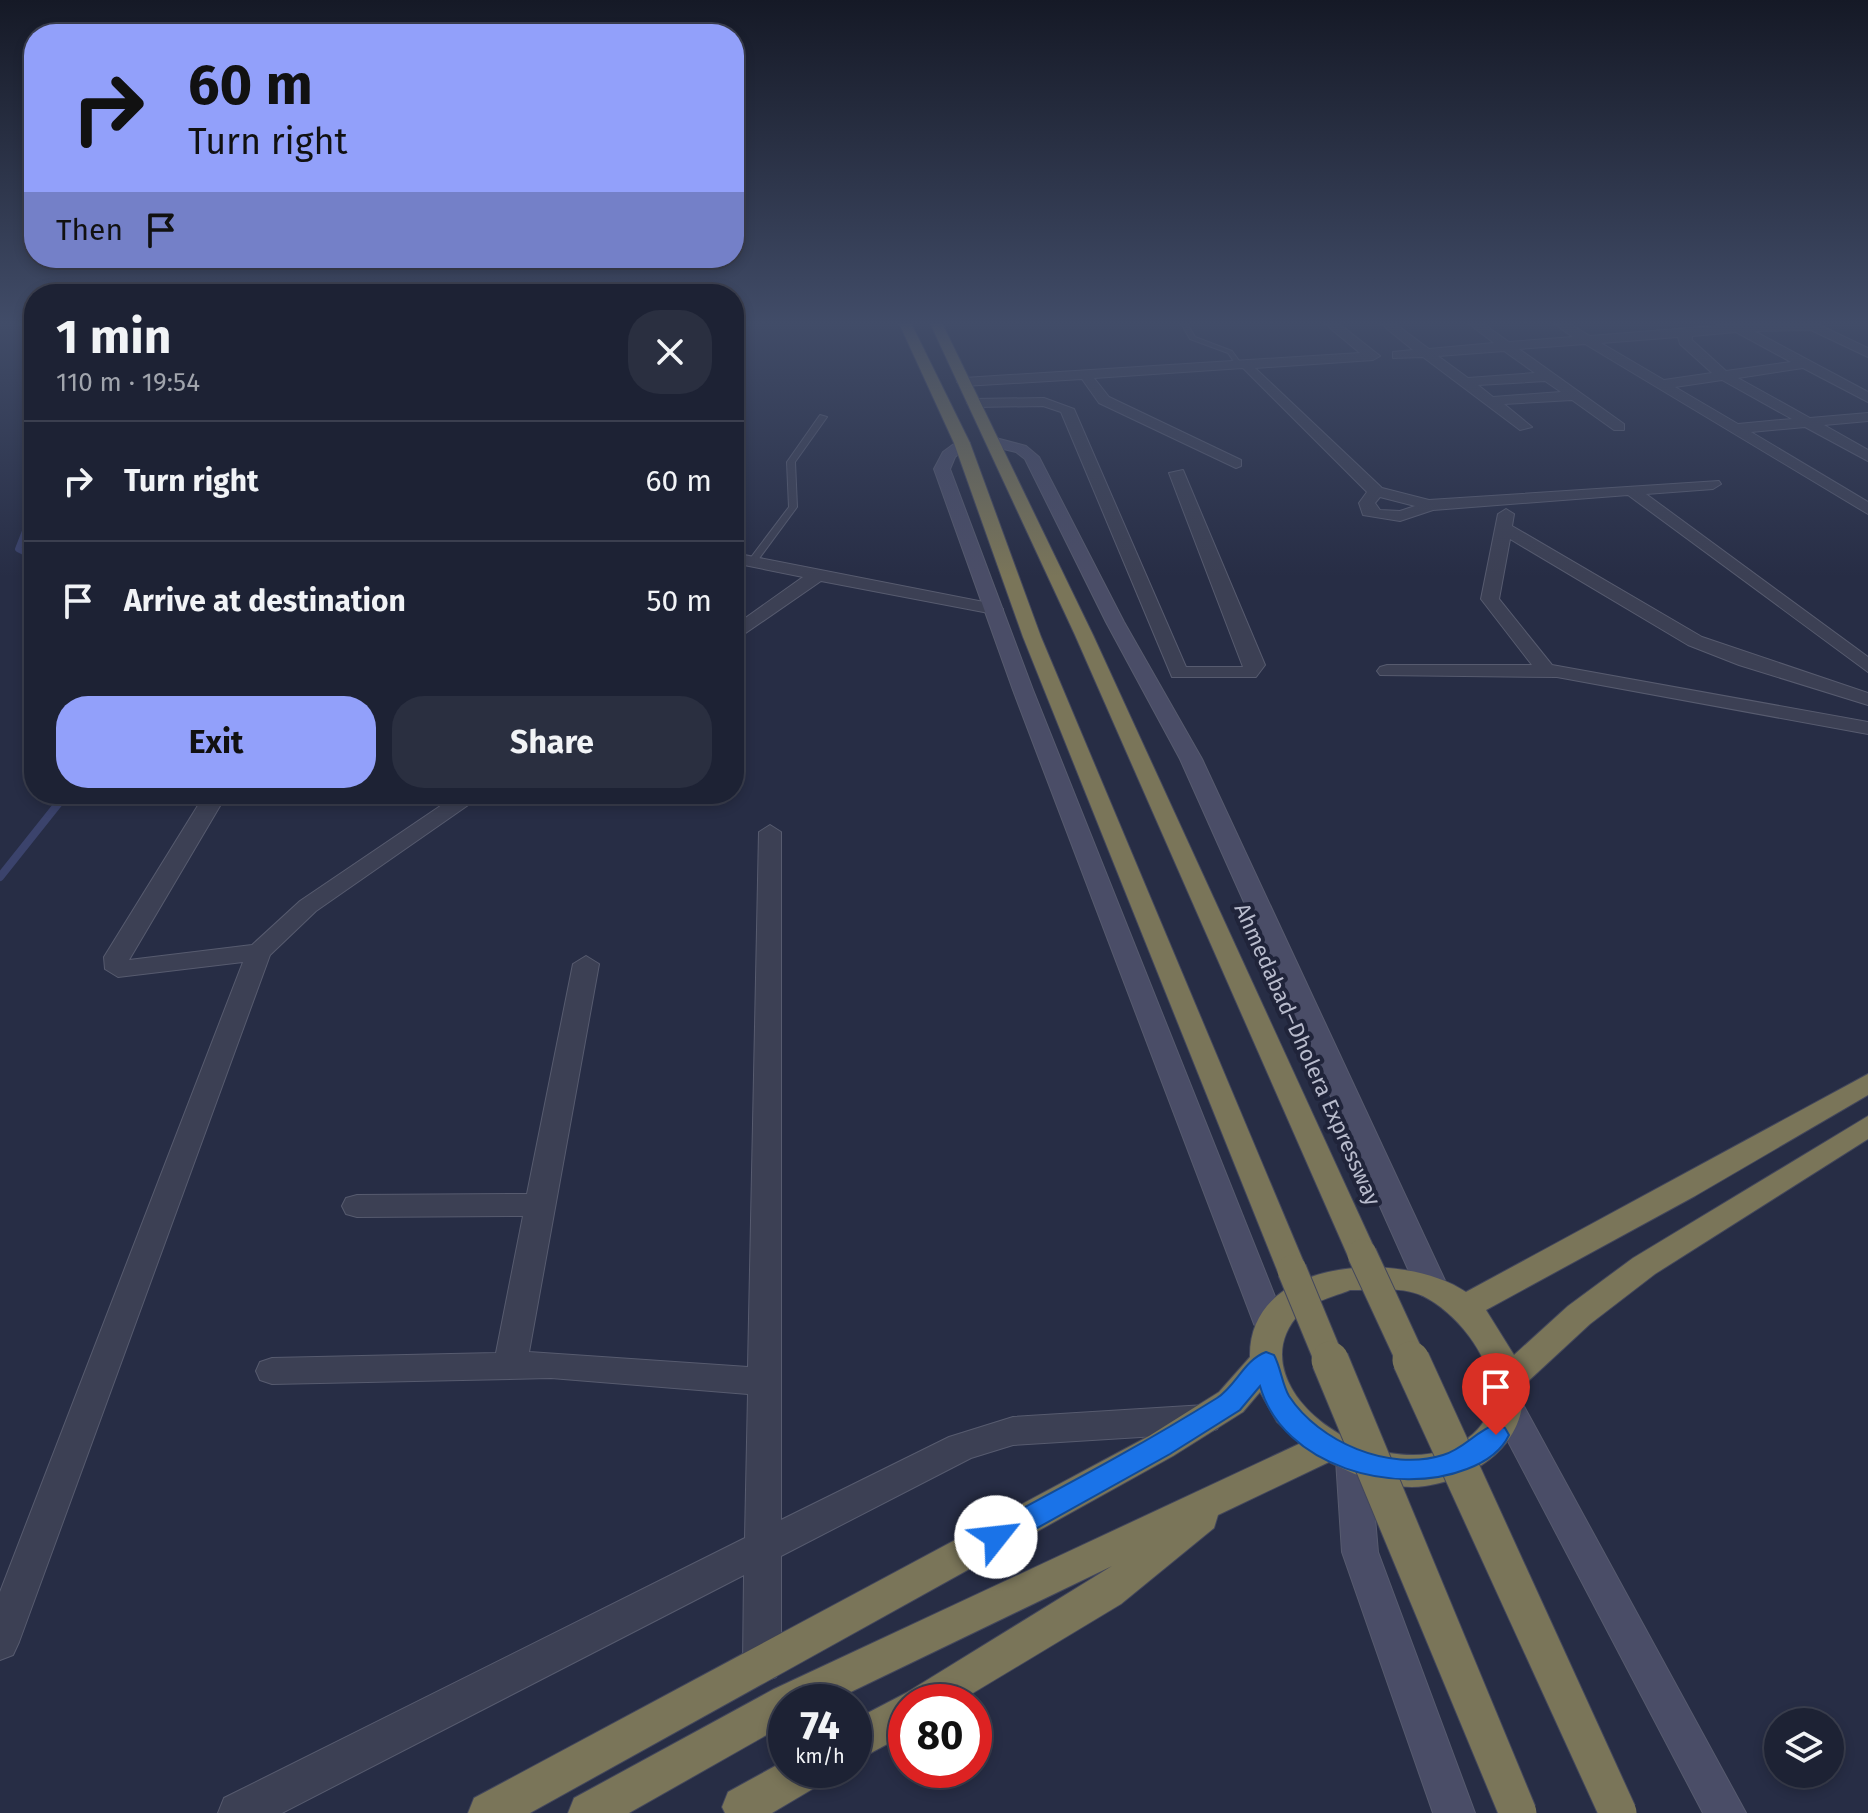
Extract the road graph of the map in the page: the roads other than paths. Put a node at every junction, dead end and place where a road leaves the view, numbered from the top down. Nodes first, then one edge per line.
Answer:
1 (945, 408) edge
2 (976, 408) edge
3 (1062, 408) edge
4 (1120, 408) edge
5 (1287, 408) edge
6 (1500, 408) edge
7 (1593, 408) edge
8 (1699, 408) edge
9 (1782, 408) edge
10 (823, 417) dead end
11 (1868, 417) edge
12 (1810, 423) junction
13 (1525, 427) dead end
14 (1619, 427) dead end
15 (1735, 429) junction
16 (992, 442) junction
17 (962, 443) junction
18 (1868, 456) edge
19 (1236, 463) dead end
20 (1177, 473) dead end
21 (1713, 484) dead end
22 (1631, 490) junction
23 (1509, 499) junction
24 (1868, 509) edge
25 (1503, 528) junction
26 (744, 559) edge
27 (744, 560) edge
28 (818, 575) junction
29 (994, 609) junction
30 (744, 628) edge
31 (1868, 666) edge
32 (1546, 670) junction
33 (1387, 671) dead end
34 (1179, 673) junction
35 (1144, 674) junction
36 (1868, 699) edge
37 (1868, 728) edge
38 (210, 804) edge
39 (458, 804) edge
40 (770, 832) dead end
41 (259, 952) junction
42 (586, 964) dead end
43 (1868, 1083) edge
44 (1868, 1126) edge
45 (540, 1205) junction
46 (357, 1206) dead end
47 (1432, 1287) junction
48 (1465, 1307) junction
49 (1270, 1324) junction
50 (1266, 1362) junction
51 (510, 1364) junction
52 (272, 1371) dead end
53 (765, 1382) junction
54 (1508, 1394) junction
55 (1205, 1419) junction
56 (1340, 1454) junction
57 (1231, 1492) junction
58 (763, 1548) junction
59 (0, 1642) edge
60 (762, 1664) junction
61 (825, 1684) edge
62 (952, 1684) edge
63 (768, 1713) edge
64 (776, 1788) edge
65 (738, 1810) edge
66 (239, 1813) edge
67 (489, 1813) edge
68 (589, 1813) edge
69 (1454, 1813) edge
70 (1518, 1813) edge
71 (1618, 1813) edge
72 (1725, 1813) edge

1 - 17 highway
2 - 16 highway, Ahmedabad–Dholera Expressway
3 - 34 street
4 - 19 street
5 - 23 street
6 - 13 street
7 - 14 street
8 - 15 street
9 - 12 street
10 - 26 lane
11 - 12 street
12 - 15 street
12 - 18 street
15 - 24 street
16 - 35 street
16 - 71 highway, Ahmedabad–Dholera Expressway, bridge
17 - 29 street
17 - 70 highway, bridge
20 - 34 street
21 - 22 street
22 - 23 street
22 - 31 street
23 - 25 street
25 - 32 street
25 - 36 street
27 - 28 street
28 - 29 street
28 - 30 street
29 - 49 street
32 - 33 street
32 - 37 street
34 - 35 street
35 - 47 street
38 - 41 street
39 - 41 street
40 - 53 street
41 - 59 street
42 - 45 street
43 - 48 highway
44 - 54 highway
45 - 46 street
45 - 51 street
47 - 48 highway
47 - 49 highway
48 - 54 highway
49 - 50 highway
50 - 55 highway
50 - 56 highway
51 - 52 street
51 - 53 street
53 - 58 street
54 - 56 highway
54 - 72 street
55 - 58 street
55 - 60 highway
56 - 57 highway
56 - 69 street
57 - 61 highway
57 - 62 highway
58 - 60 street
58 - 66 street
60 - 67 highway
63 - 68 highway
64 - 65 highway

